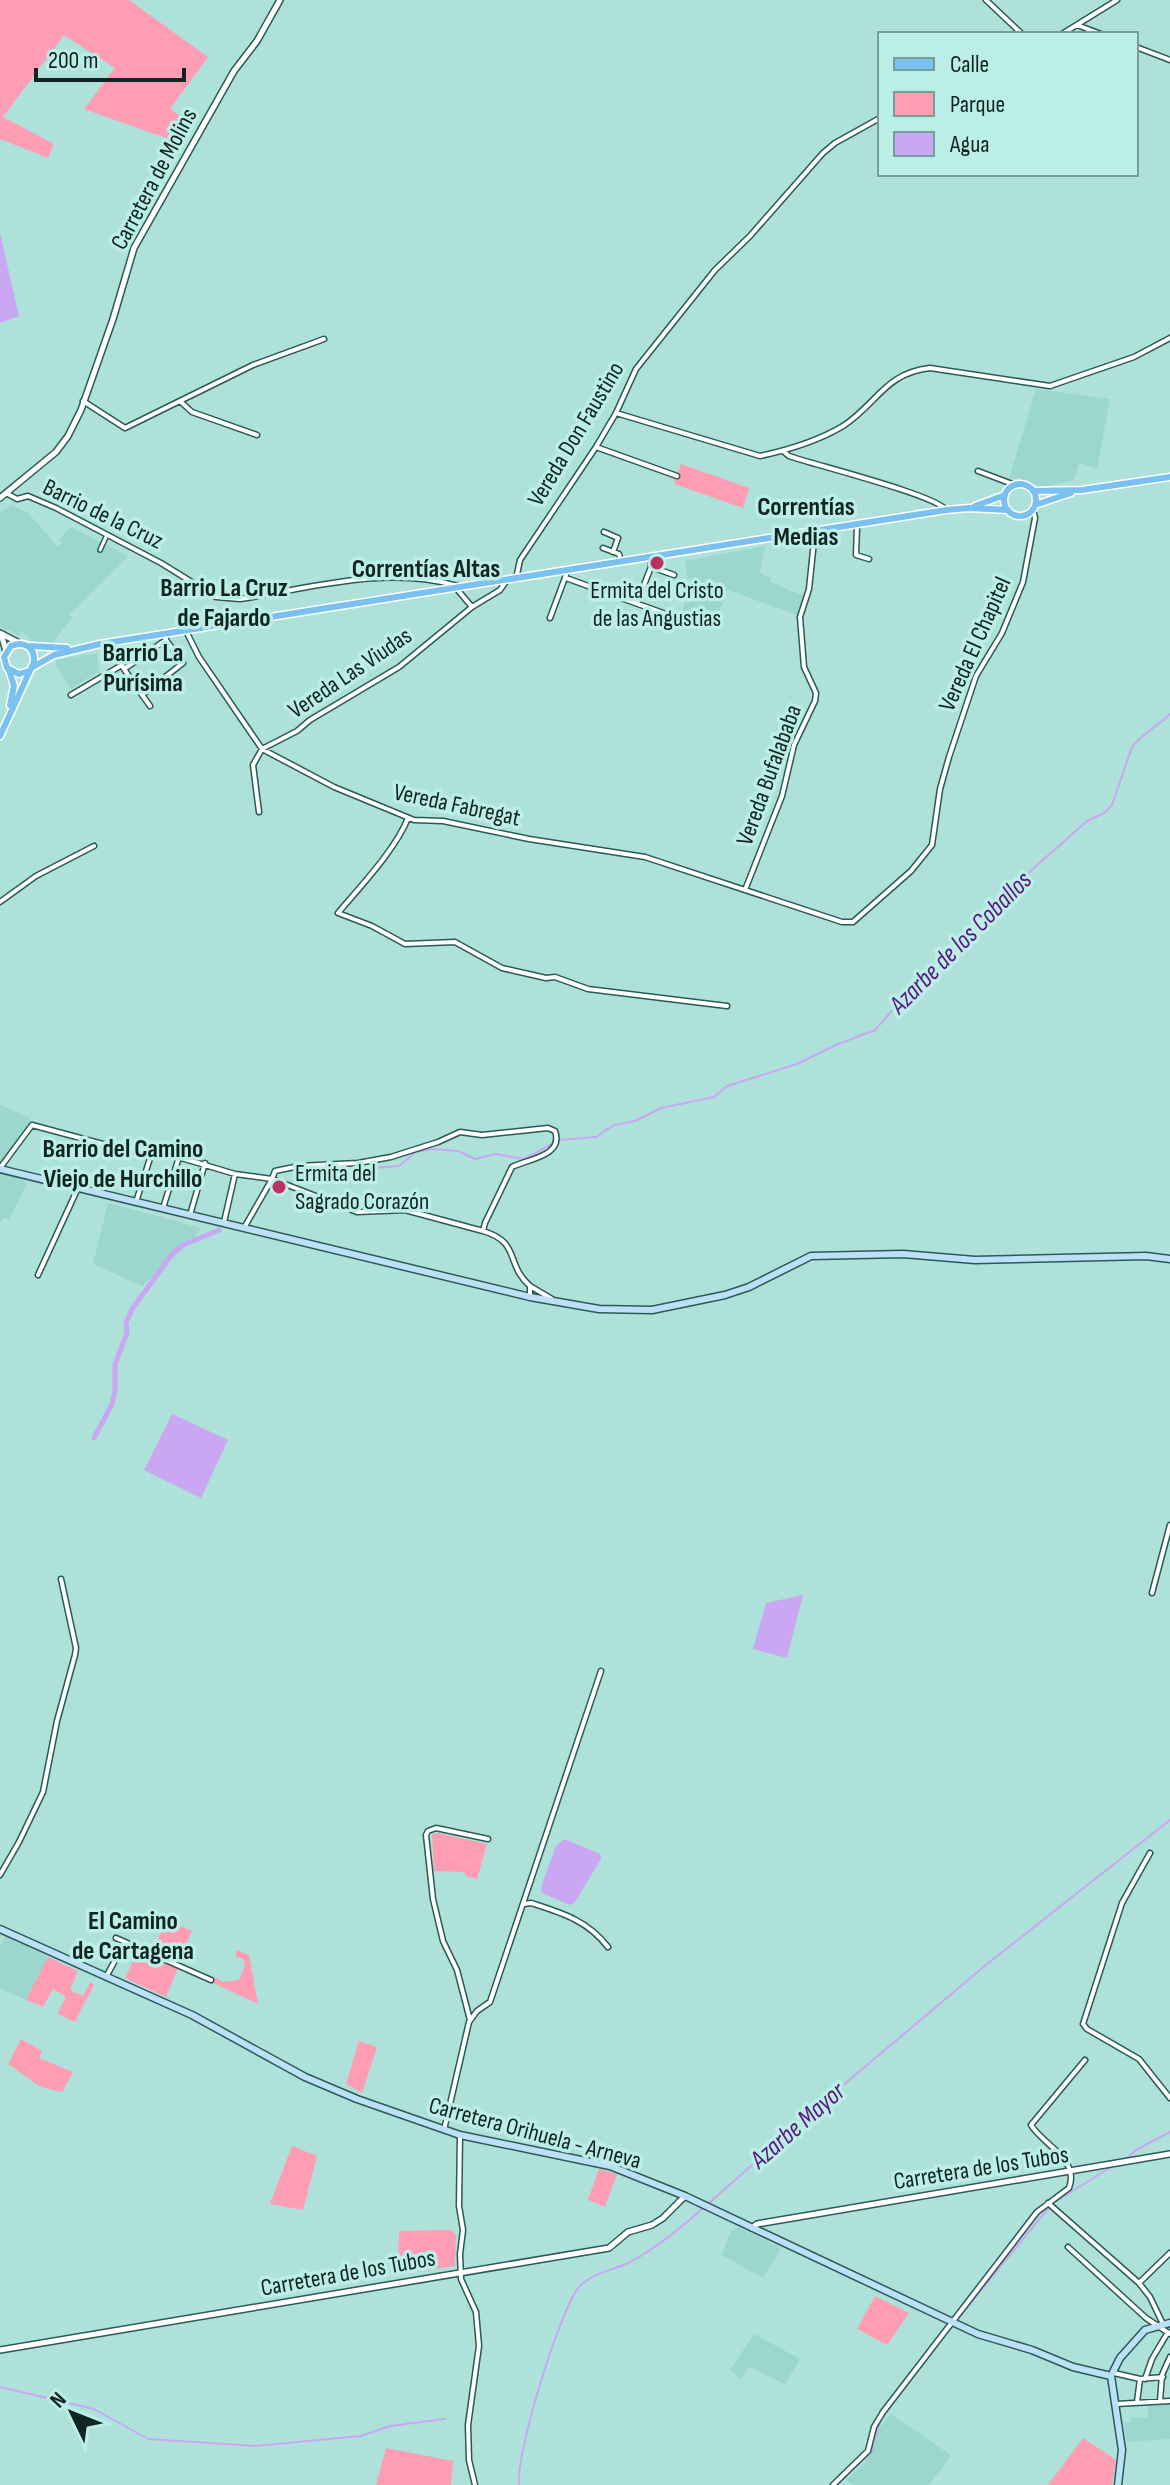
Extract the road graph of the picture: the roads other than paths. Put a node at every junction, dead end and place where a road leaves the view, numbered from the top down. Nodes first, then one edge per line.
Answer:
1 (280, 0) edge
2 (986, 0) edge
3 (1117, 0) edge
4 (1077, 25) junction
5 (1020, 32) edge
6 (1065, 32) edge
7 (1096, 32) edge
8 (1138, 48) edge
9 (1170, 60) edge
10 (878, 119) edge
11 (1170, 338) edge
12 (324, 339) dead end
13 (83, 401) junction
14 (181, 402) junction
15 (616, 413) junction
16 (257, 435) dead end
17 (596, 447) junction
18 (783, 451) junction
19 (978, 471) dead end
20 (677, 476) dead end
21 (1170, 477) edge
22 (1015, 485) junction
23 (1082, 490) junction
24 (1033, 491) junction
25 (6, 493) junction
26 (1005, 495) junction
27 (0, 498) edge
28 (1034, 507) junction
29 (969, 508) junction
30 (946, 510) junction
31 (1008, 510) junction
32 (1026, 514) junction
33 (1035, 518) junction
34 (857, 526) junction
35 (604, 532) dead end
36 (815, 532) junction
37 (107, 535) junction
38 (603, 548) dead end
39 (100, 550) dead end
40 (613, 552) junction
41 (651, 557) junction
42 (869, 559) dead end
43 (621, 562) junction
44 (651, 567) junction
45 (567, 574) junction
46 (674, 575) dead end
47 (516, 579) junction
48 (507, 580) junction
49 (458, 587) junction
50 (637, 603) junction
51 (472, 607) junction
52 (663, 613) dead end
53 (550, 618) dead end
54 (186, 631) junction
55 (0, 633) edge
56 (165, 637) junction
57 (19, 643) junction
58 (28, 646) junction
59 (75, 648) junction
60 (4, 654) edge
61 (5, 668) edge
62 (31, 669) junction
63 (124, 669) junction
64 (71, 695) dead end
65 (142, 695) junction
66 (150, 706) dead end
67 (5, 724) junction
68 (0, 736) edge
69 (262, 749) junction
70 (259, 812) dead end
71 (408, 818) junction
72 (94, 846) dead end
73 (745, 890) junction
74 (0, 902) edge
75 (727, 1006) dead end
76 (152, 1152) junction
77 (179, 1157) junction
78 (205, 1163) junction
79 (0, 1169) edge
80 (235, 1174) junction
81 (272, 1179) junction
82 (78, 1188) junction
83 (136, 1202) junction
84 (163, 1208) junction
85 (190, 1215) junction
86 (223, 1223) junction
87 (244, 1228) junction
88 (483, 1231) junction
89 (1170, 1259) edge
90 (38, 1275) dead end
91 (530, 1286) junction
92 (530, 1297) junction
93 (557, 1303) junction
94 (1170, 1525) edge
95 (61, 1579) dead end
96 (1152, 1593) dead end
97 (601, 1671) dead end
98 (488, 1839) dead end
99 (1150, 1853) dead end
100 (0, 1875) edge
101 (523, 1904) junction
102 (2, 1930) edge
103 (116, 1938) dead end
104 (0, 1939) edge
105 (125, 1942) junction
106 (608, 1947) dead end
107 (106, 1977) junction
108 (211, 1980) dead end
109 (470, 2020) junction
110 (1085, 2060) dead end
111 (1170, 2098) edge
112 (444, 2130) junction
113 (460, 2135) junction
114 (1170, 2154) edge
115 (1071, 2171) junction
116 (685, 2196) junction
117 (1048, 2203) junction
118 (751, 2228) junction
119 (1068, 2247) dead end
120 (1170, 2253) edge
121 (460, 2272) junction
122 (1139, 2283) junction
123 (953, 2323) junction
124 (1170, 2323) edge
125 (1167, 2331) edge
126 (0, 2350) edge
127 (1170, 2357) edge
128 (1112, 2374) junction
129 (1163, 2377) junction
130 (1170, 2378) edge
131 (1143, 2379) junction
132 (1160, 2401) junction
133 (1170, 2401) edge
134 (1137, 2402) junction
135 (1116, 2404) junction
136 (475, 2485) edge
137 (833, 2485) edge
138 (1118, 2485) edge

1 - 13 street, Carretera de Molins
2 - 5 street
3 - 4 street
4 - 6 street
4 - 7 street
8 - 9 street
10 - 15 street, Vereda Don Faustino
11 - 18 street
12 - 14 street
13 - 14 street
13 - 25 street, Carretera de Molins
14 - 16 street
15 - 17 street, Vereda Don Faustino
15 - 18 street
17 - 20 street
17 - 47 street, Vereda Don Faustino
18 - 30 street
19 - 22 street
21 - 23 main road
22 - 24 main road
22 - 26 main road
23 - 24 main road
23 - 28 main road
24 - 28 main road
25 - 27 street, Carretera de Molins
25 - 37 street, Barrio de la Cruz
26 - 29 main road
26 - 31 main road
28 - 32 main road
28 - 33 street, Vereda El Chapitel
29 - 30 main road
29 - 31 main road
30 - 34 main road
31 - 32 main road
32 - 33 street
33 - 73 street, Vereda El Chapitel
34 - 36 main road
34 - 42 street
35 - 40 street
36 - 41 main road
36 - 73 street, Vereda Bufalababa
37 - 39 street
37 - 49 street, Barrio de la Cruz
38 - 40 street
40 - 43 street
41 - 43 main road
41 - 44 street
43 - 45 main road
44 - 46 street
44 - 50 street
45 - 47 main road
45 - 50 street
45 - 53 street
47 - 48 main road
48 - 49 main road
48 - 51 street, Vereda Las Viudas
49 - 51 street
49 - 54 main road
50 - 52 street
51 - 69 street, Vereda Las Viudas
54 - 56 main road
54 - 69 street, Vereda Fabregat
55 - 57 street
55 - 60 street
56 - 59 main road
56 - 63 street
56 - 65 street
57 - 58 main road
57 - 60 main road
58 - 59 main road
58 - 62 main road
59 - 62 main road
60 - 61 main road
61 - 62 main road
61 - 67 main road
62 - 67 main road
63 - 64 street
63 - 65 street
65 - 66 street
67 - 68 main road
69 - 70 street
69 - 71 street, Vereda Fabregat
71 - 73 street, Vereda Fabregat
71 - 75 street
72 - 74 street
76 - 77 street
76 - 79 street
76 - 83 street
77 - 78 street
77 - 84 street
78 - 80 street
78 - 85 street
79 - 82 main road
80 - 81 street
80 - 86 street
81 - 87 street
81 - 88 street
81 - 88 street
82 - 83 main road
82 - 90 street
83 - 84 main road
84 - 85 main road
85 - 86 main road
86 - 87 main road
87 - 92 main road
88 - 91 street
89 - 93 main road
91 - 92 street
91 - 93 street
92 - 93 main road
94 - 96 street
95 - 100 street
97 - 101 street
98 - 109 street
99 - 111 street
101 - 106 street
101 - 109 street
102 - 104 street
102 - 107 main road, Carretera Orihuela - Arneva
103 - 105 street
105 - 107 street
105 - 108 street
107 - 112 main road, Carretera Orihuela - Arneva
109 - 112 street
110 - 115 street
112 - 113 main road, Carretera Orihuela - Arneva
113 - 116 main road, Carretera Orihuela - Arneva
113 - 121 street
114 - 115 street, Carretera de los Tubos
115 - 117 street
115 - 118 street, Carretera de los Tubos
116 - 118 main road, Carretera Orihuela - Arneva
116 - 121 street, Carretera de los Tubos
117 - 122 street
117 - 123 street
118 - 123 main road, Carretera Orihuela - Arneva
119 - 125 street
120 - 122 street
121 - 126 street, Carretera de los Tubos
121 - 136 street
122 - 125 street
123 - 128 main road, Carretera Orihuela - Arneva
123 - 137 street
124 - 125 main road
125 - 128 main road
125 - 131 street
127 - 129 street
128 - 131 street
128 - 135 main road
129 - 130 street
129 - 131 street
129 - 132 street
131 - 134 street
132 - 133 street
132 - 134 street
134 - 135 street
135 - 138 main road

